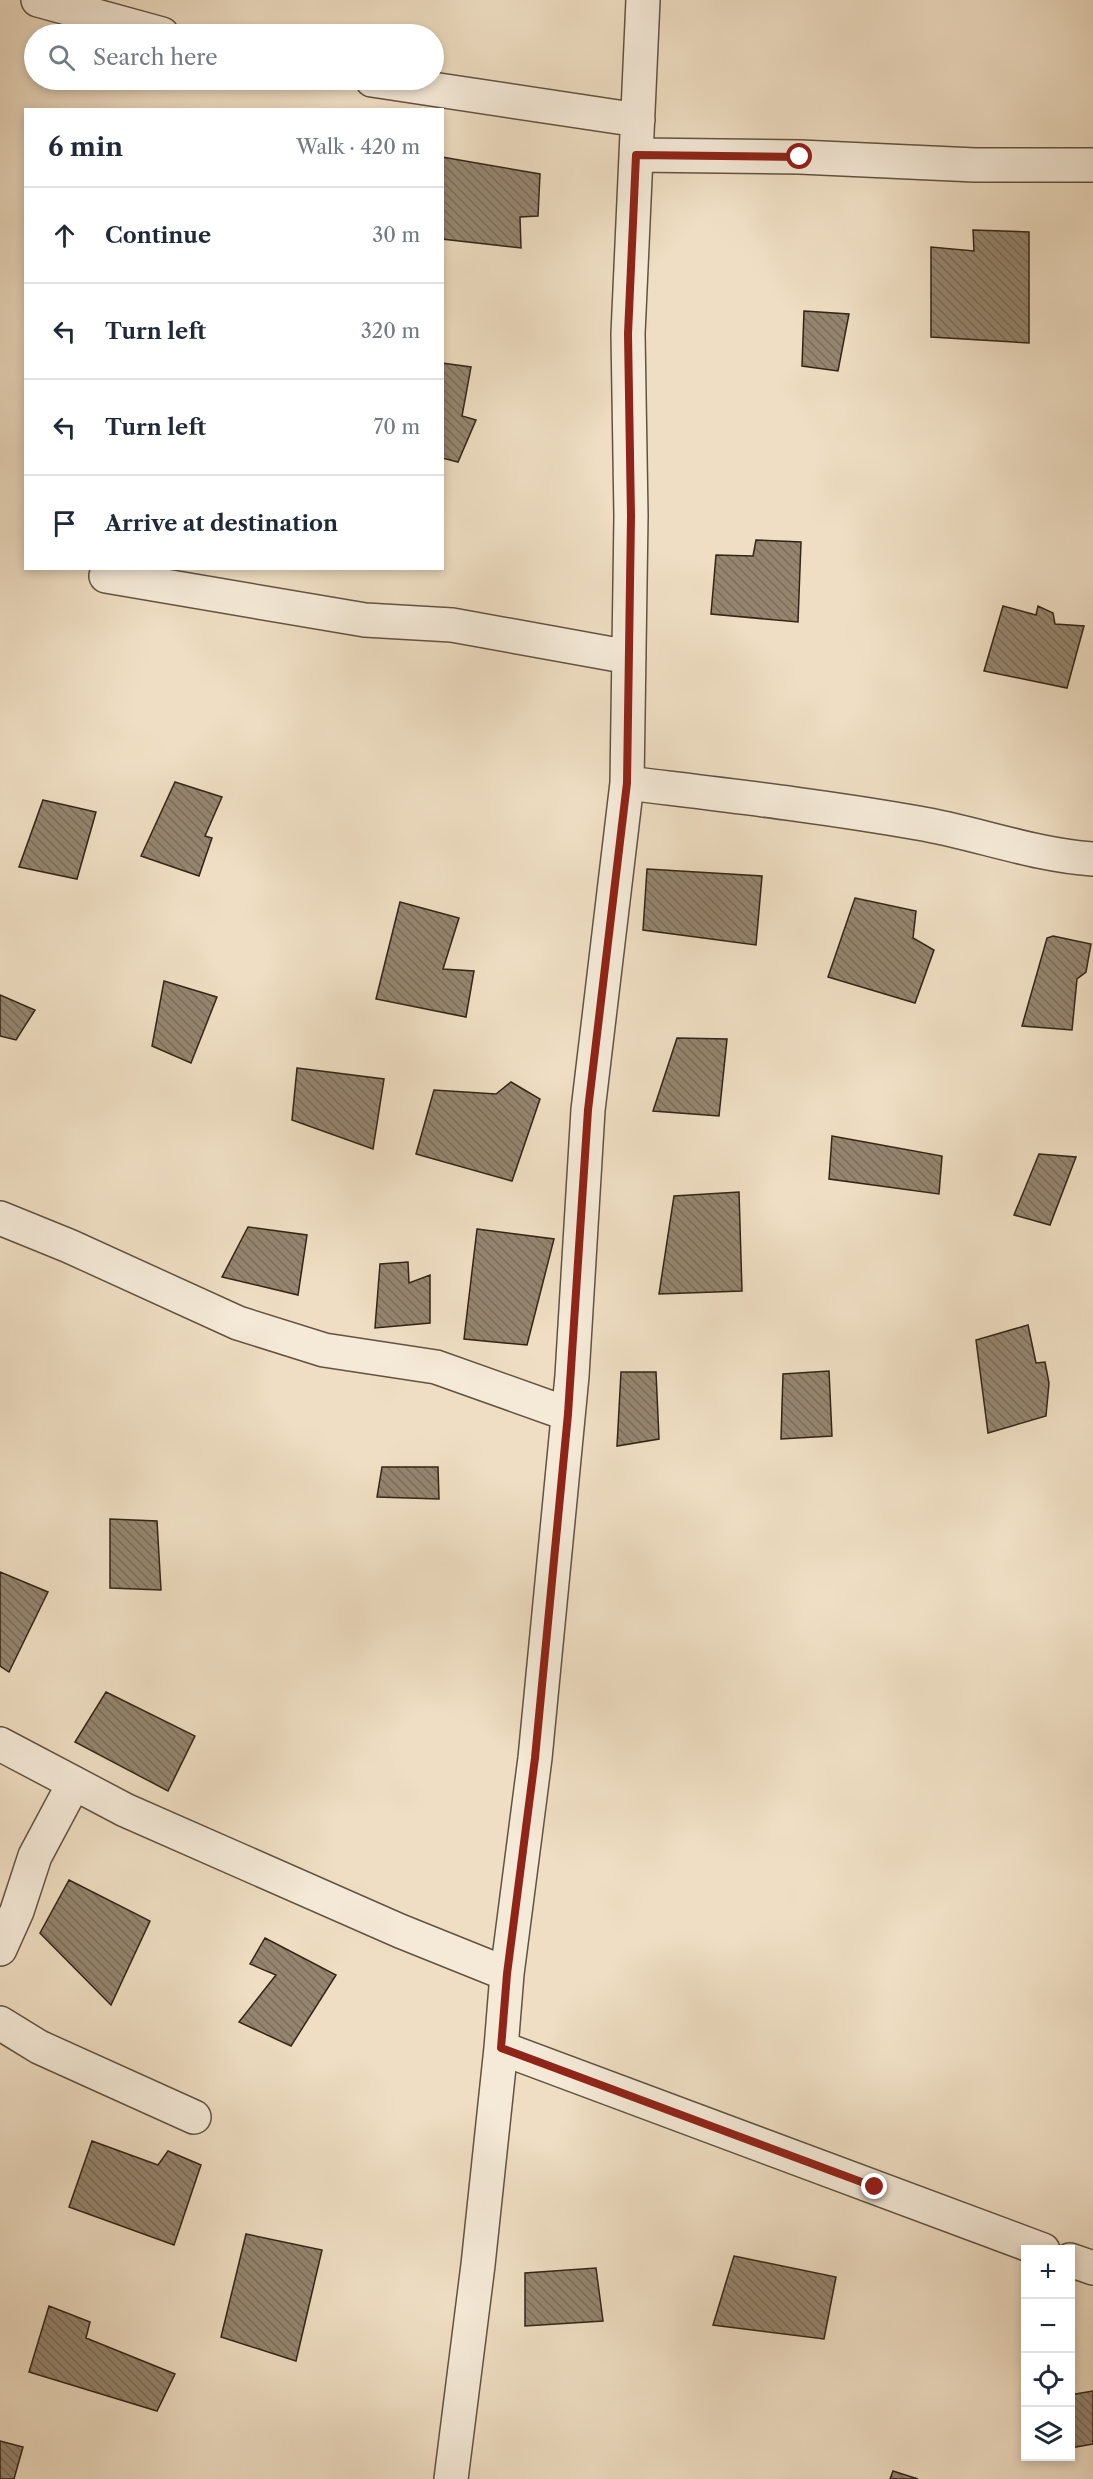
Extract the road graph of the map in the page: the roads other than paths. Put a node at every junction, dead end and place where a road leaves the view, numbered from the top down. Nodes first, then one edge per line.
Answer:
1 (38, 0) edge
2 (643, 0) edge
3 (126, 24) edge
4 (438, 90) edge
5 (638, 120) junction
6 (636, 155) junction
7 (1093, 165) edge
8 (106, 576) dead end
9 (629, 657) junction
10 (627, 783) junction
11 (1093, 860) edge
12 (0, 1218) edge
13 (568, 1414) junction
14 (0, 1744) edge
15 (74, 1783) junction
16 (0, 1948) edge
17 (507, 1974) junction
18 (0, 2023) edge
19 (501, 2048) junction
20 (194, 2116) dead end
21 (1030, 2245) edge
22 (1075, 2261) edge
23 (1093, 2268) edge
24 (452, 2479) edge

1 - 3 street
2 - 5 street
4 - 5 street
5 - 6 street
6 - 7 street
6 - 9 street
8 - 9 street
9 - 10 street
10 - 11 street
10 - 13 street
12 - 13 street
13 - 17 street
14 - 15 street
15 - 16 street
15 - 17 street
17 - 19 street
18 - 20 street
19 - 21 street
19 - 24 street
22 - 23 street

